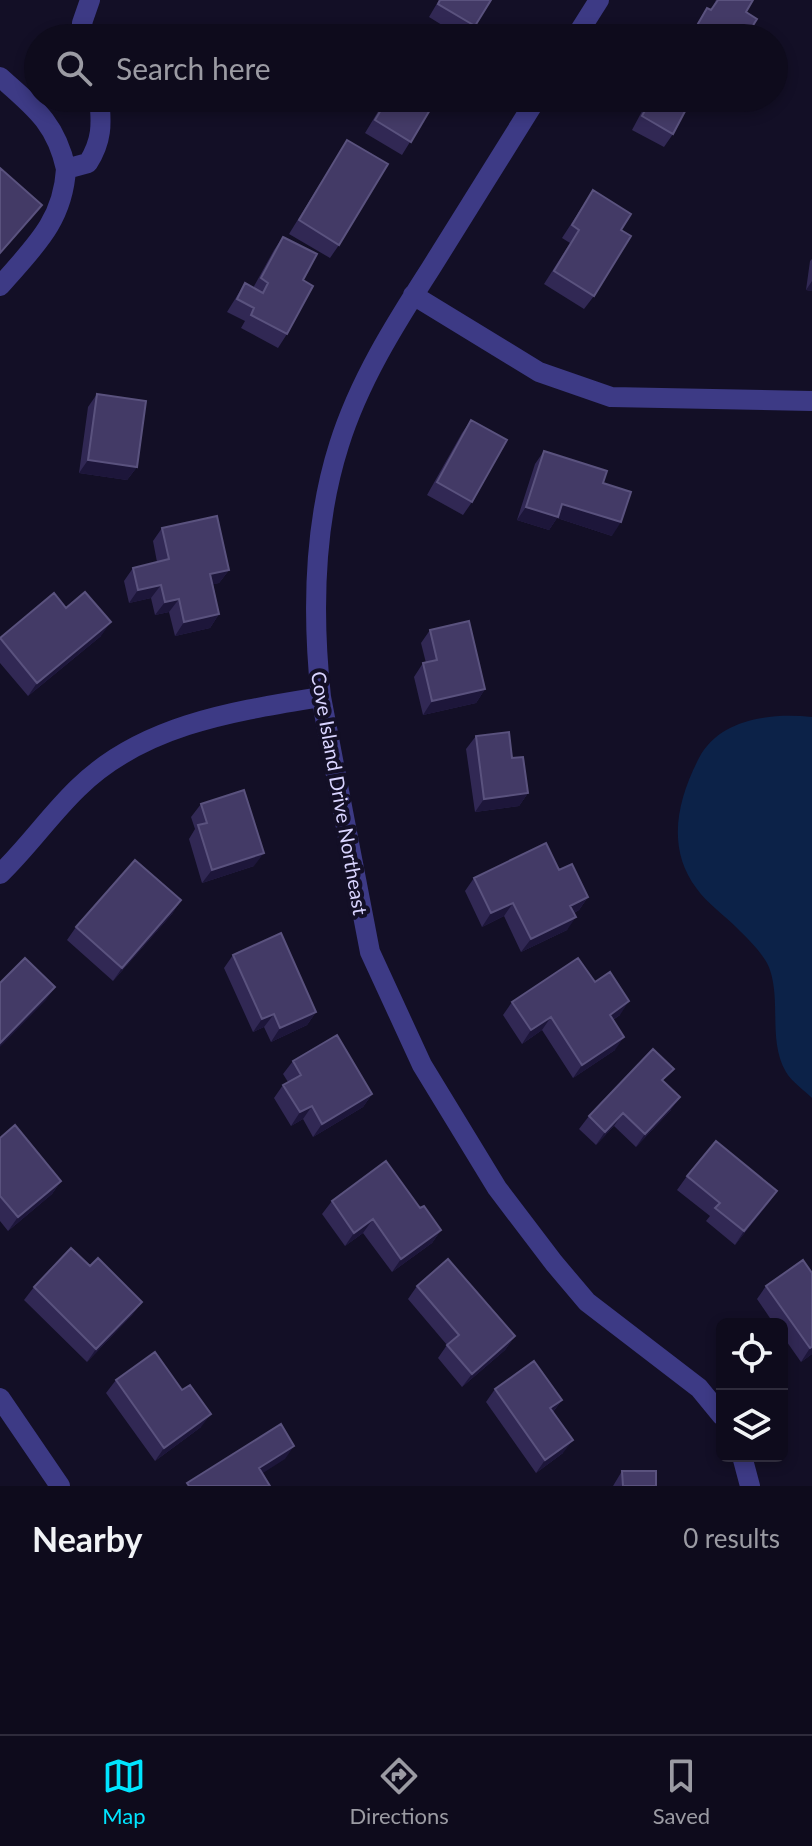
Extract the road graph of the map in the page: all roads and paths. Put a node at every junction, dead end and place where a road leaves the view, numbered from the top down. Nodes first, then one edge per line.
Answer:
1 (90, 0) edge
2 (599, 0) edge
3 (82, 24) edge
4 (584, 24) edge
5 (0, 77) edge
6 (24, 99) edge
7 (38, 112) edge
8 (101, 112) edge
9 (528, 112) edge
10 (66, 169) junction
11 (0, 286) edge
12 (413, 295) junction
13 (812, 401) edge
14 (321, 697) junction
15 (0, 874) edge
16 (0, 1398) edge
17 (716, 1409) edge
18 (744, 1462) edge
19 (60, 1486) edge
20 (750, 1486) edge

1 - 3 street
2 - 4 street
5 - 6 street
7 - 10 street
8 - 10 street
9 - 12 street, Cove Island Drive Northeast
10 - 11 street
12 - 13 street
12 - 14 street, Cove Island Drive Northeast
14 - 15 street
14 - 17 street, Cove Island Drive Northeast
16 - 19 street
18 - 20 street

